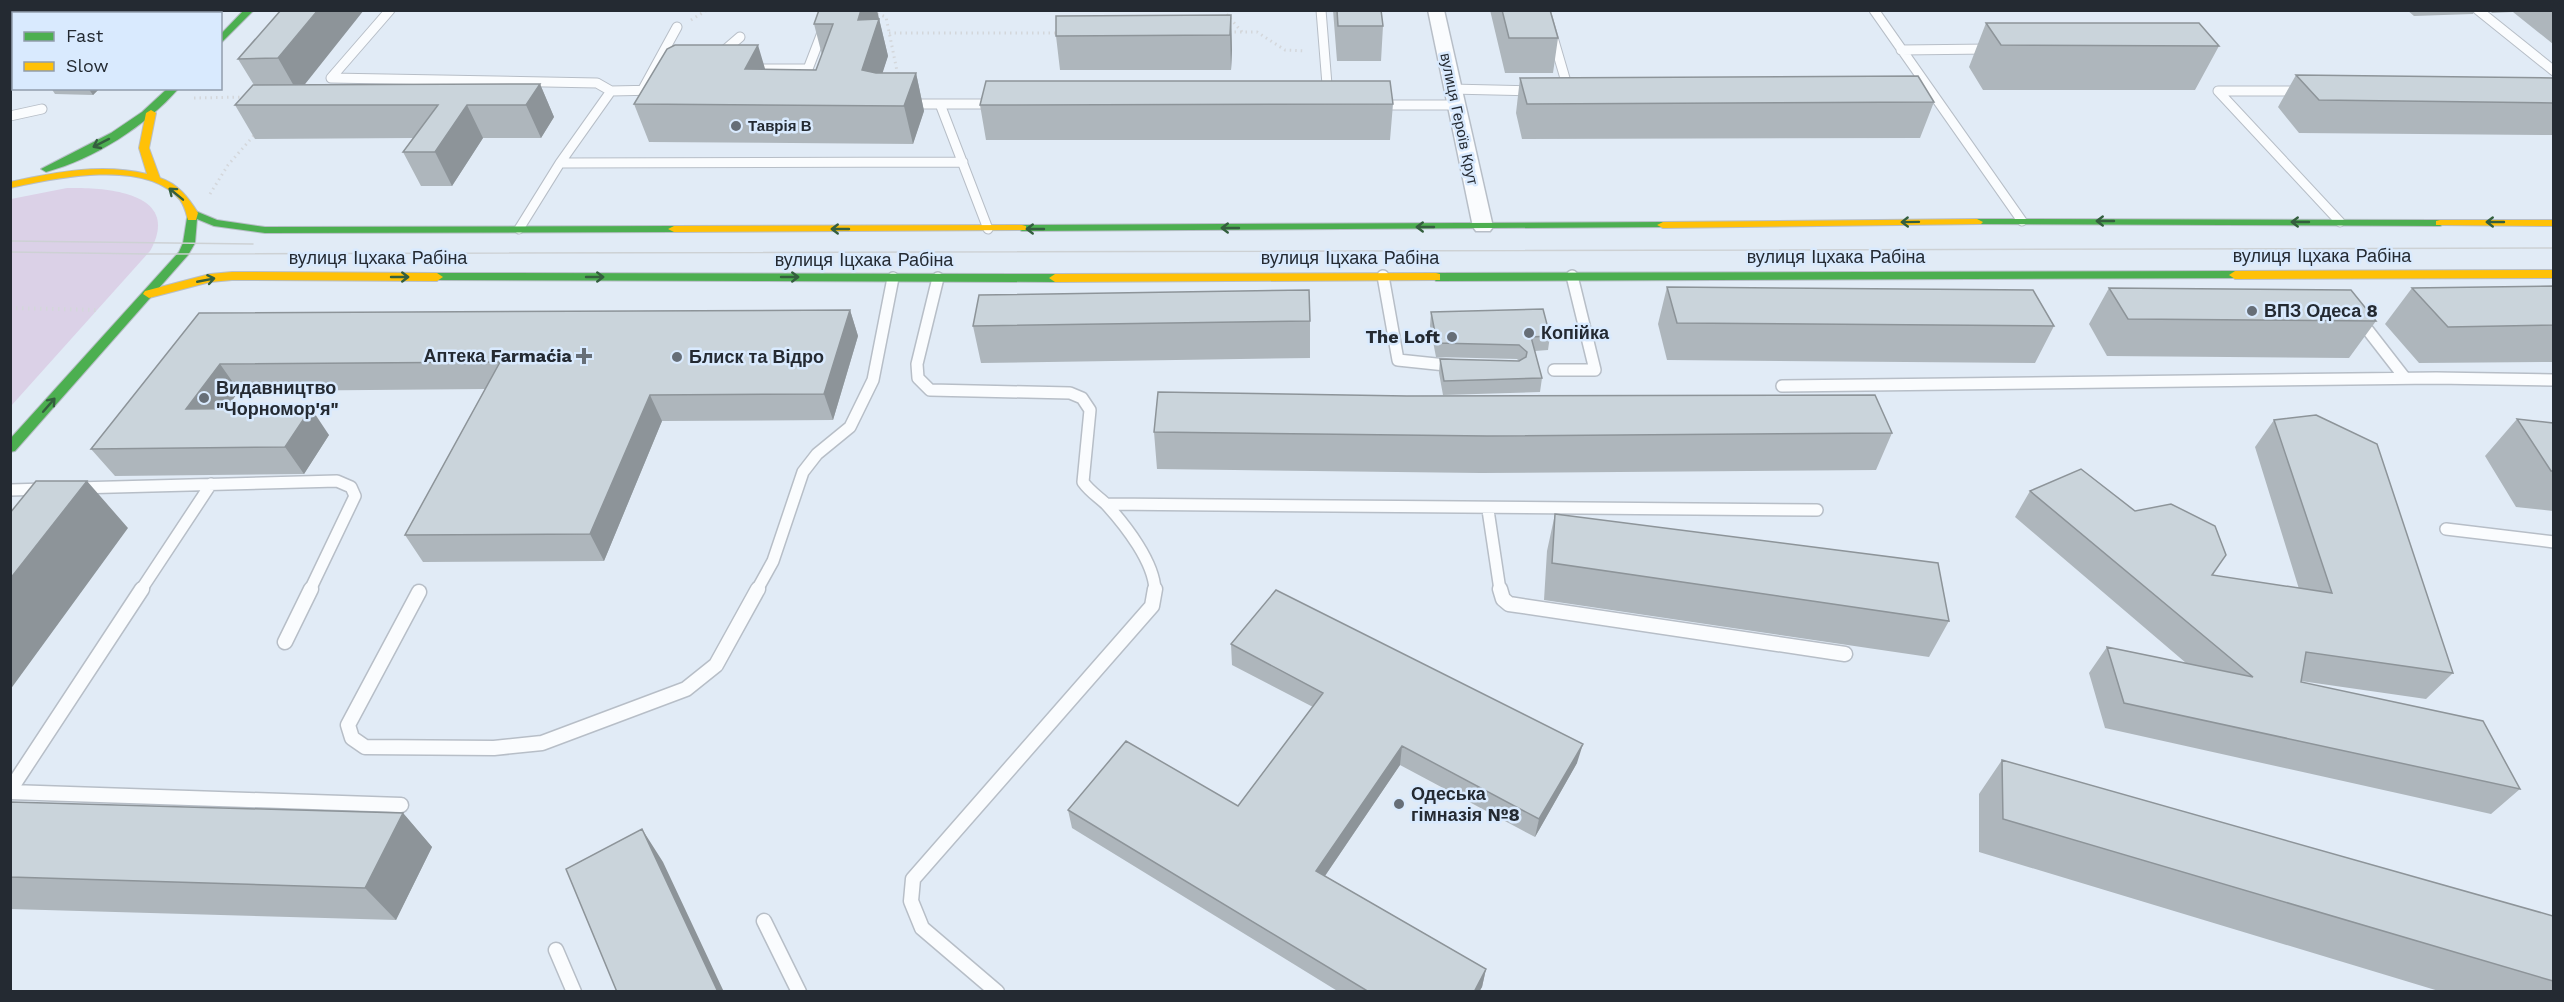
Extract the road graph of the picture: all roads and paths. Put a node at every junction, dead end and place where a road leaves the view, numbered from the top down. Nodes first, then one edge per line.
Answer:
1 (250, 10) edge
2 (390, 10) edge
3 (867, 10) edge
4 (1223, 10) edge
5 (1320, 10) edge
6 (1436, 10) edge
7 (1545, 10) edge
8 (1874, 10) edge
9 (2478, 10) edge
10 (677, 27) dead end
11 (824, 30) edge
12 (1219, 32) edge
13 (1242, 32) junction
14 (890, 33) junction
15 (1066, 33) edge
16 (740, 37) dead end
17 (222, 39) edge
18 (1996, 49) edge
19 (1901, 50) junction
20 (1324, 51) junction
21 (711, 63) edge
22 (739, 69) edge
23 (2553, 71) edge
24 (667, 86) edge
25 (610, 91) junction
26 (642, 91) junction
27 (1545, 91) edge
28 (1919, 91) edge
29 (1930, 91) junction
30 (2308, 91) edge
31 (1557, 92) edge
32 (1569, 92) junction
33 (1581, 92) edge
34 (169, 93) edge
35 (254, 97) edge
36 (1453, 97) junction
37 (899, 104) joint
38 (940, 104) junction
39 (1008, 104) edge
40 (1317, 104) edge
41 (1329, 104) junction
42 (1340, 104) edge
43 (1363, 105) edge
44 (42, 109) dead end
45 (151, 113) junction
46 (10, 116) edge
47 (258, 131) edge
48 (963, 162) junction
49 (560, 164) junction
50 (155, 180) junction
51 (10, 183) edge
52 (194, 215) junction
53 (2022, 221) junction
54 (2340, 222) junction
55 (2553, 223) edge
56 (1483, 227) junction
57 (519, 229) junction
58 (988, 229) junction
59 (2553, 274) edge
60 (1383, 276) junction
61 (1572, 276) junction
62 (892, 278) junction
63 (938, 278) junction
64 (149, 294) junction
65 (10, 308) edge
66 (106, 311) dead end
67 (2354, 312) edge
68 (1470, 366) edge
69 (1554, 370) dead end
70 (2405, 378) junction
71 (2553, 380) edge
72 (1782, 386) dead end
73 (10, 448) edge
74 (211, 484) junction
75 (10, 490) edge
76 (1106, 504) junction
77 (1488, 510) junction
78 (1817, 510) dead end
79 (2446, 529) dead end
80 (2553, 542) edge
81 (419, 592) dead end
82 (285, 642) dead end
83 (1845, 654) dead end
84 (10, 791) edge
85 (401, 805) dead end
86 (764, 921) dead end
87 (556, 950) dead end
88 (574, 992) edge
89 (799, 992) edge
90 (997, 992) edge

1 - 17 main road
2 - 25 lane
3 - 14 path
4 - 13 path
5 - 20 lane
6 - 36 street, вулиця Героїв Крут
7 - 32 lane
8 - 19 lane
9 - 23 lane
10 - 26 lane
11 - 22 lane
12 - 13 path
13 - 20 path
14 - 15 path
14 - 37 path
16 - 21 lane
18 - 19 lane
19 - 29 lane
20 - 41 lane
24 - 26 lane
25 - 26 lane
25 - 49 lane
27 - 36 lane
28 - 29 lane
29 - 53 lane
30 - 54 lane
31 - 32 lane
32 - 33 lane
34 - 35 path
34 - 45 main road
36 - 43 lane
36 - 56 street, вулиця Героїв Крут
37 - 38 lane
38 - 39 lane
38 - 48 lane
40 - 41 lane
41 - 42 lane
44 - 46 lane
45 - 50 main road
45 -> 51 main road
47 - 52 path
48 - 49 lane
48 - 58 lane
49 - 57 lane
50 - 51 main road
52 -> 50 main road
52 - 57 main road, вулиця Іцхака Рабіна
52 - 64 main road
54 -> 53 main road, вулиця Іцхака Рабіна
53 -> 56 main road, вулиця Іцхака Рабіна
55 -> 54 main road, вулиця Іцхака Рабіна
56 -> 58 main road, вулиця Іцхака Рабіна
58 -> 57 main road, вулиця Іцхака Рабіна
59 - 61 main road, вулиця Іцхака Рабіна
60 - 61 main road, вулиця Іцхака Рабіна
60 - 63 main road, вулиця Іцхака Рабіна
60 - 68 lane
61 - 69 lane
62 - 63 main road, вулиця Іцхака Рабіна
64 -> 62 main road, вулиця Іцхака Рабіна
62 - 81 lane
63 - 76 lane
73 -> 64 main road
65 - 66 path
67 - 70 lane
70 - 71 lane
70 - 72 lane
74 - 75 lane
74 - 82 lane
74 - 84 lane
76 - 77 lane
76 - 90 lane
77 - 78 lane
77 - 83 lane
79 - 80 lane
84 - 85 lane
86 - 89 lane
87 - 88 lane

